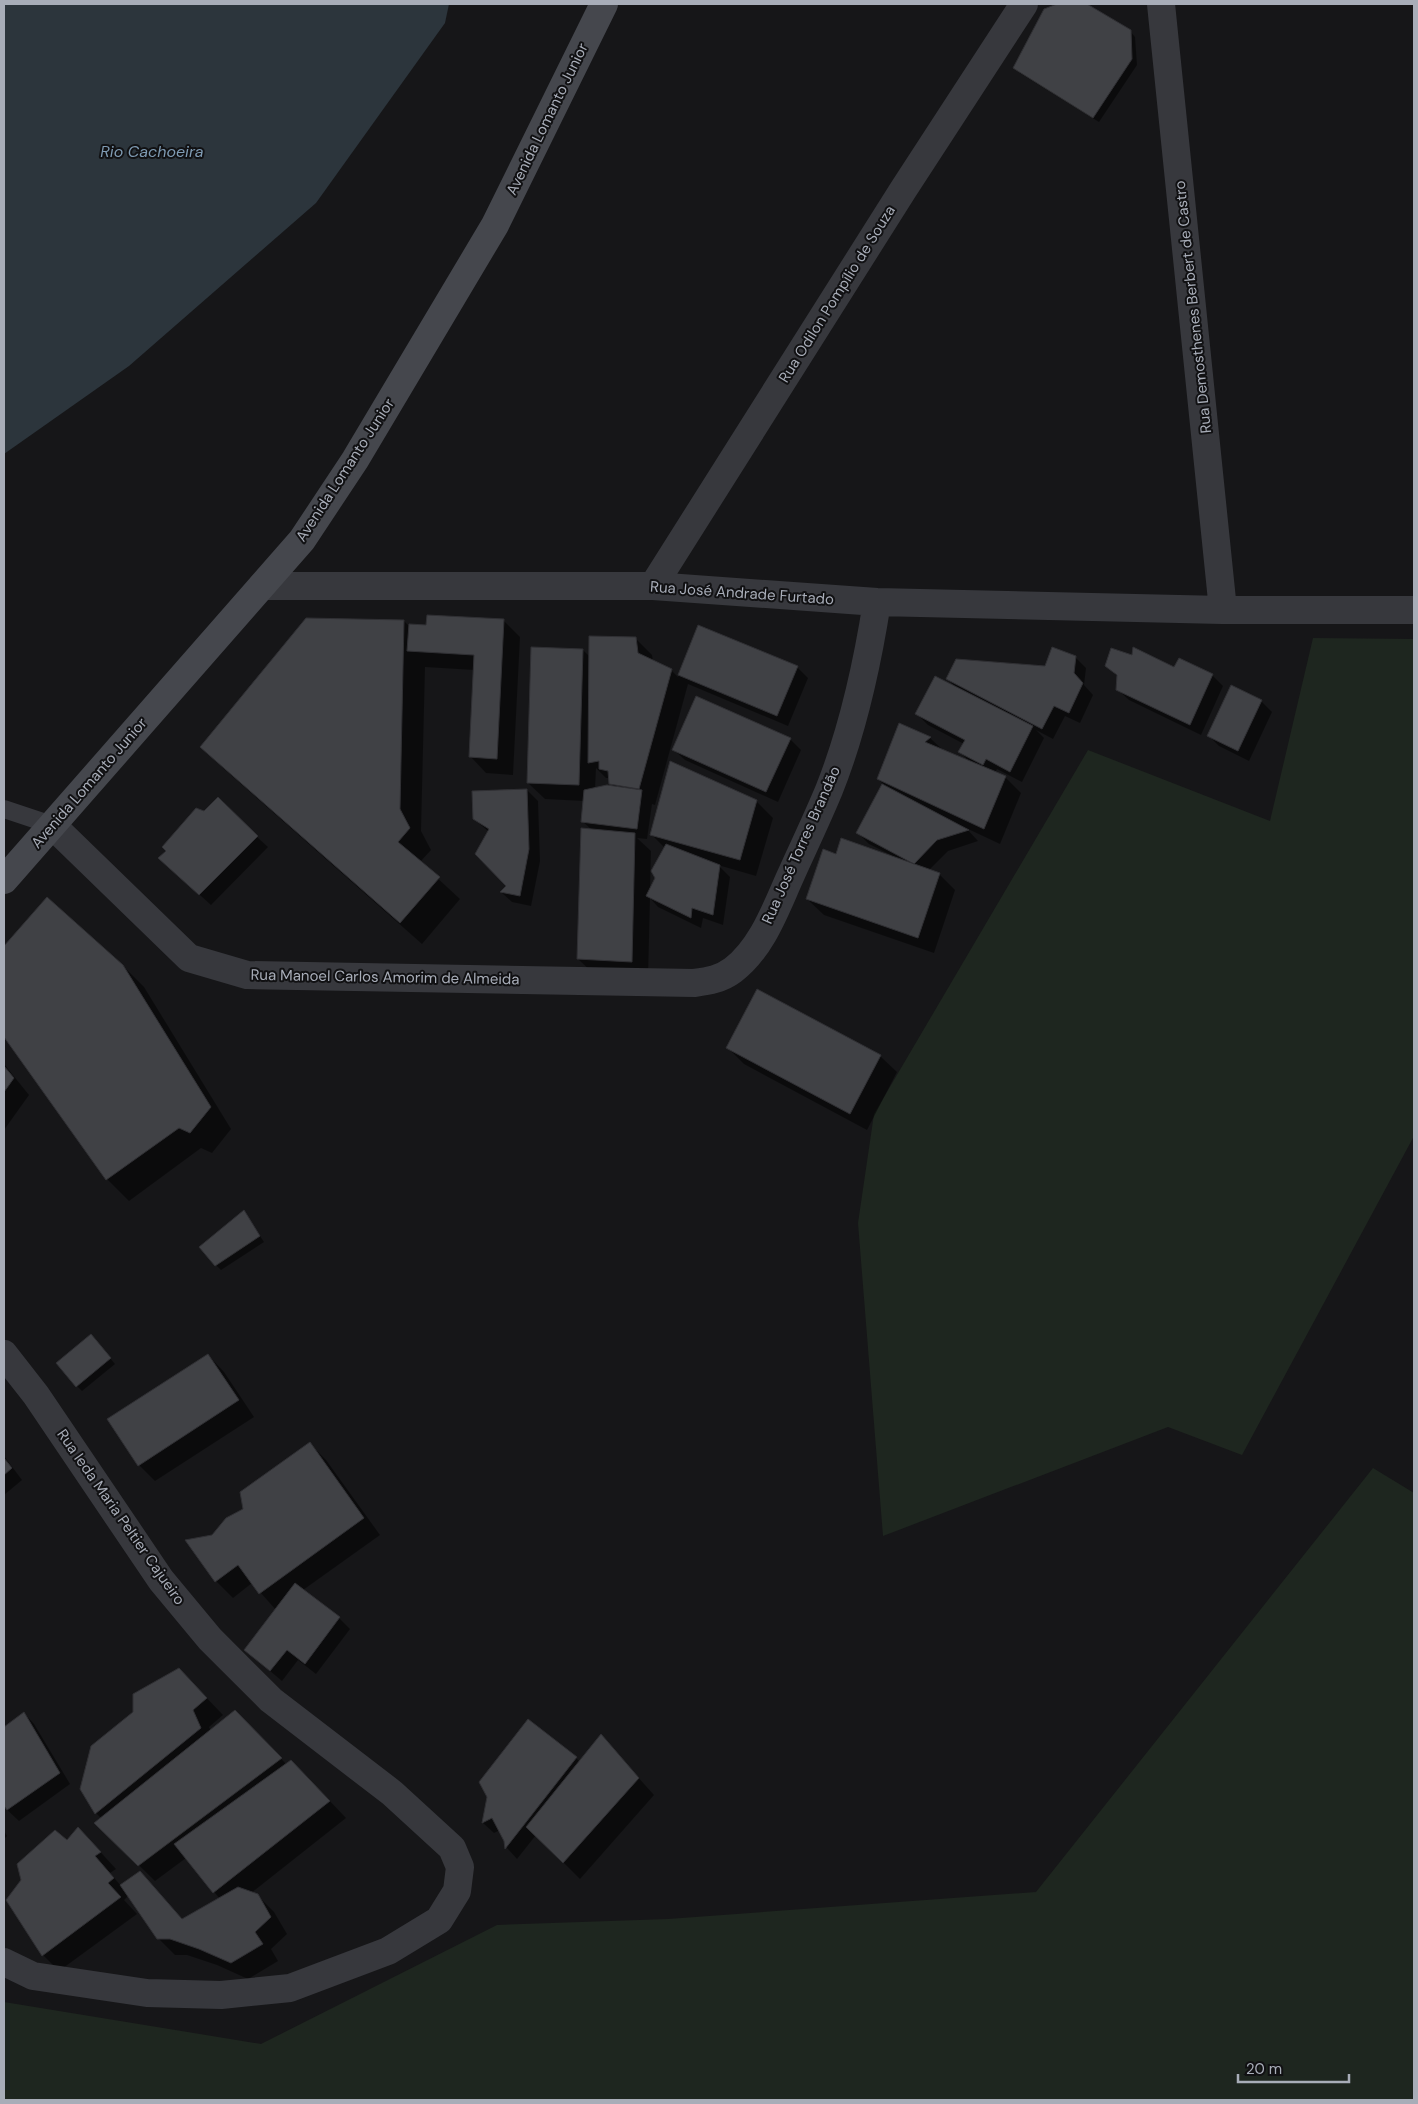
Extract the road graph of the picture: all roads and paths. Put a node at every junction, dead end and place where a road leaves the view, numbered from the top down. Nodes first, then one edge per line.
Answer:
1 (604, 4) edge
2 (1024, 4) edge
3 (1161, 4) edge
4 (262, 586) junction
5 (653, 586) junction
6 (877, 602) junction
7 (1223, 610) junction
8 (1414, 610) edge
9 (4, 809) edge
10 (52, 825) junction
11 (4, 880) edge
12 (715, 980) joint
13 (4, 1354) edge
14 (4, 1962) edge

1 - 4 main road, Avenida Lomanto Junior
2 - 5 street, Rua Odilon Pompílio de Souza
3 - 7 street, Rua Demosthenes Berbert de Castro
4 - 5 street, Rua José Andrade Furtado
4 - 10 main road, Avenida Lomanto Junior
5 - 6 street, Rua José Andrade Furtado
6 - 7 street, Rua José Andrade Furtado
6 - 12 street, Rua José Torres Brandão
7 - 8 street, Rua José Andrade Furtado
9 - 10 lane
10 - 11 main road, Avenida Lomanto Junior
10 - 12 street, Rua Manoel Carlos Amorim de Almeida
13 - 14 street, Rua Ieda Maria Peltier Cajueiro

